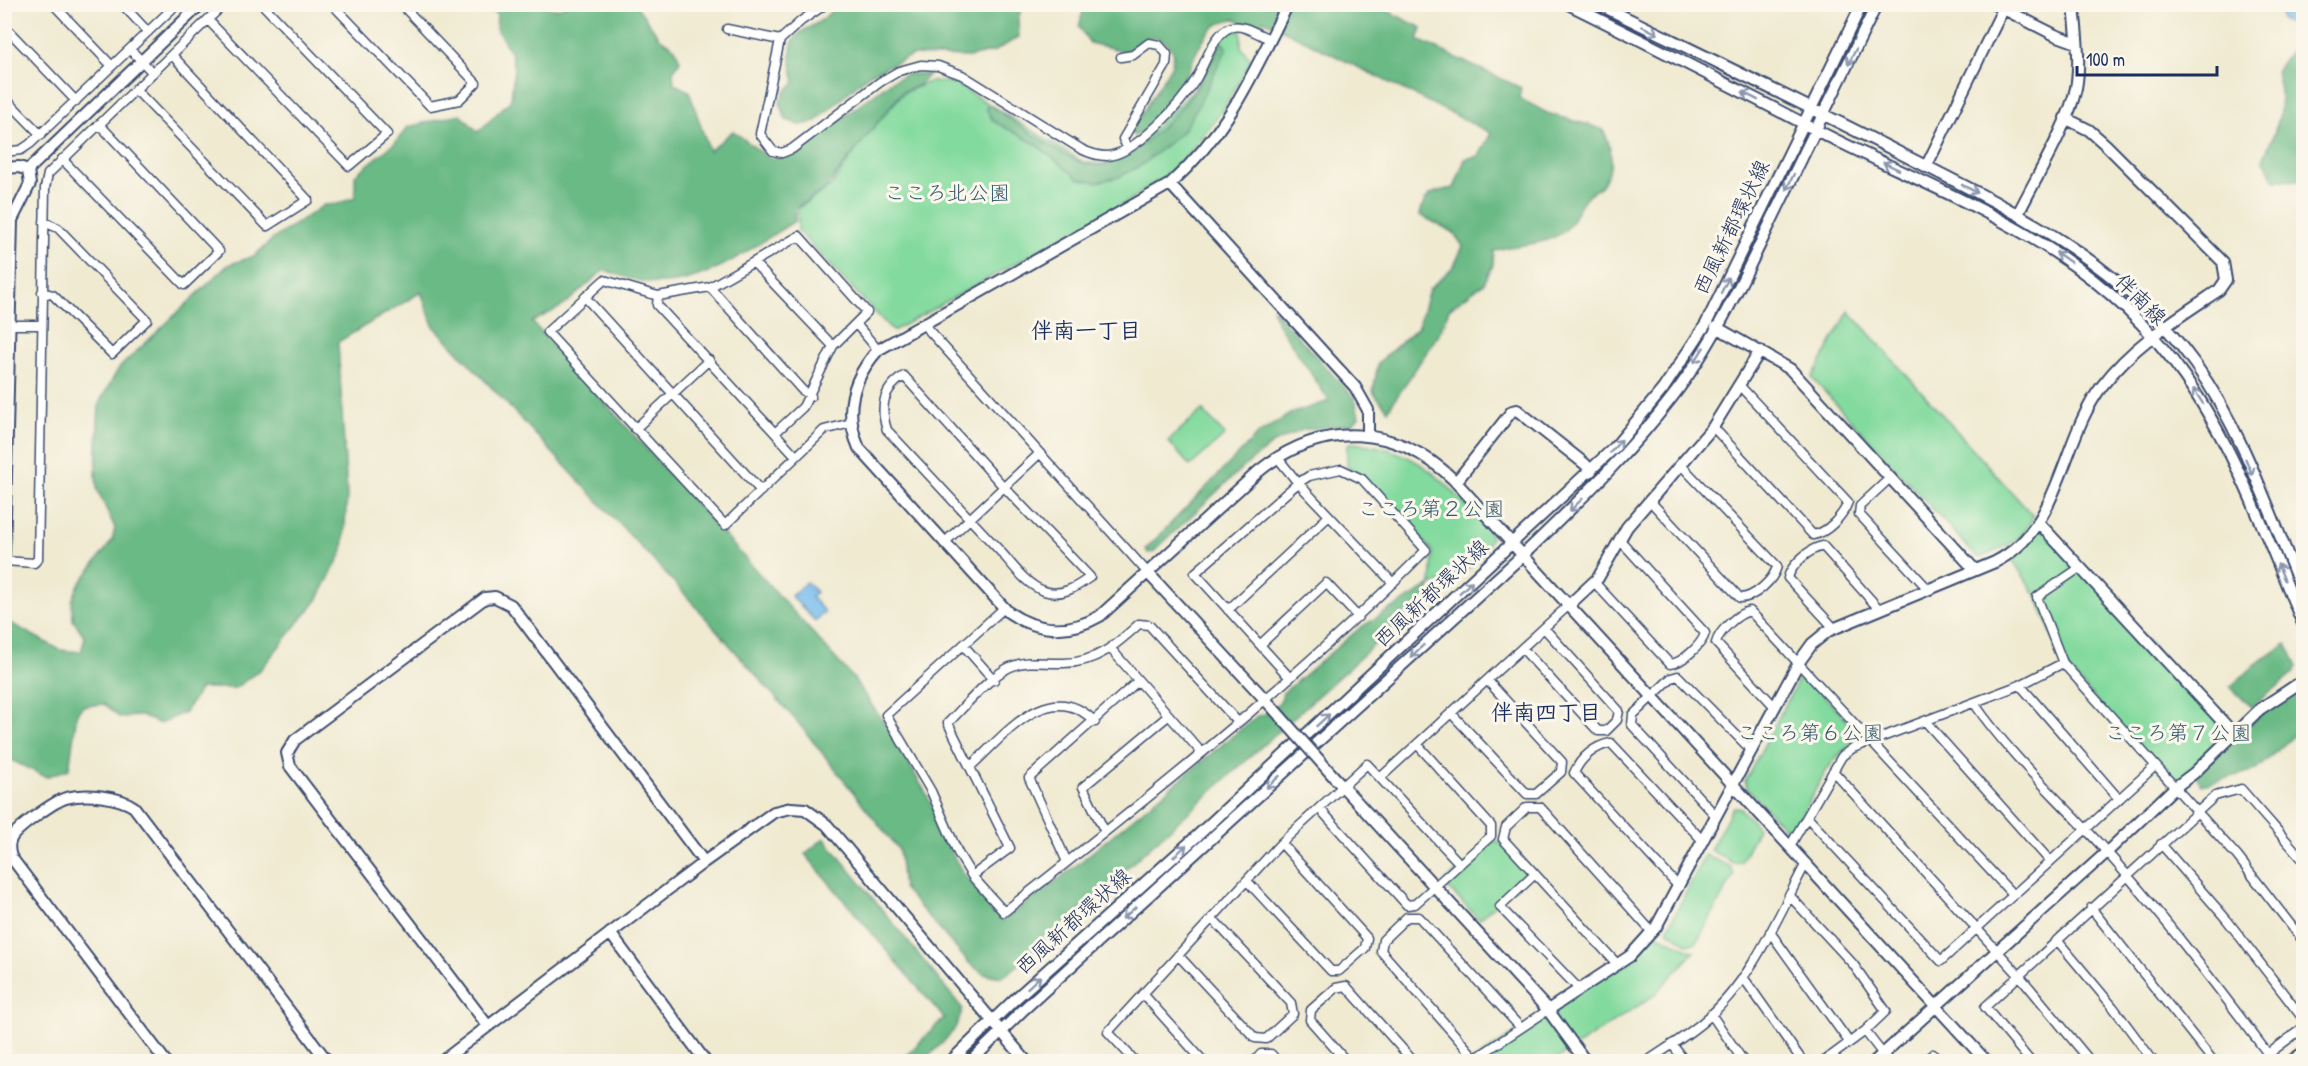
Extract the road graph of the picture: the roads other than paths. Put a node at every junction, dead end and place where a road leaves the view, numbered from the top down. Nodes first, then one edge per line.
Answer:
1 (53, 4) edge
2 (122, 4) edge
3 (177, 4) edge
4 (201, 4) edge
5 (224, 4) edge
6 (262, 4) edge
7 (332, 4) edge
8 (401, 4) edge
9 (826, 4) edge
10 (1288, 4) edge
11 (1568, 4) edge
12 (1598, 4) edge
13 (1862, 4) edge
14 (1877, 4) edge
15 (2074, 4) edge
16 (1998, 7) edge
17 (208, 20) junction
18 (4, 26) edge
19 (727, 29) dead end
20 (148, 32) junction
21 (1270, 39) junction
22 (780, 40) junction
23 (2077, 43) junction
24 (130, 49) junction
25 (172, 55) junction
26 (1121, 57) dead end
27 (142, 61) junction
28 (112, 66) junction
29 (153, 73) junction
30 (135, 90) junction
31 (4, 97) edge
32 (76, 101) junction
33 (1811, 108) junction
34 (1824, 115) junction
35 (2065, 118) junction
36 (1803, 123) junction
37 (99, 124) junction
38 (1816, 130) junction
39 (41, 135) junction
40 (1127, 147) junction
41 (4, 152) edge
42 (62, 159) junction
43 (1926, 166) junction
44 (4, 168) edge
45 (28, 170) junction
46 (1170, 184) junction
47 (2019, 214) junction
48 (44, 222) junction
49 (754, 263) junction
50 (710, 287) junction
51 (42, 292) junction
52 (658, 296) junction
53 (585, 297) junction
54 (856, 324) junction
55 (9, 325) junction
56 (41, 325) junction
57 (924, 325) junction
58 (1716, 327) junction
59 (2163, 328) junction
60 (2152, 336) junction
61 (833, 346) junction
62 (878, 350) junction
63 (1760, 351) junction
64 (709, 360) junction
65 (6, 366) edge
66 (1740, 386) junction
67 (672, 394) junction
68 (811, 396) junction
69 (850, 423) junction
70 (1713, 427) junction
71 (635, 429) junction
72 (775, 433) junction
73 (1368, 436) junction
74 (1038, 454) junction
75 (796, 456) junction
76 (1277, 457) junction
77 (1681, 465) junction
78 (1591, 471) junction
79 (1890, 478) junction
80 (1456, 482) junction
81 (1298, 483) junction
82 (1003, 486) junction
83 (761, 491) junction
84 (1650, 501) junction
85 (1329, 516) junction
86 (969, 518) junction
87 (2039, 523) junction
88 (1619, 539) junction
89 (944, 543) junction
90 (1513, 544) junction
91 (1523, 555) junction
92 (4, 559) edge
93 (2081, 567) junction
94 (1975, 570) junction
95 (1148, 573) junction
96 (1594, 582) junction
97 (1394, 583) junction
98 (1928, 589) junction
99 (2304, 595) edge
100 (1569, 605) junction
101 (1004, 608) junction
102 (1879, 609) junction
103 (1228, 610) junction
104 (1358, 617) junction
105 (2304, 626) edge
106 (1544, 628) junction
107 (1834, 628) junction
108 (1261, 644) junction
109 (964, 646) junction
110 (1522, 648) junction
111 (1111, 650) junction
112 (1799, 662) junction
113 (2063, 663) junction
114 (1290, 678) junction
115 (994, 680) junction
116 (1487, 680) junction
117 (2304, 680) edge
118 (1138, 681) junction
119 (2020, 685) junction
120 (1652, 696) junction
121 (1268, 703) junction
122 (1974, 703) junction
123 (1775, 707) junction
124 (1451, 713) junction
125 (1168, 716) junction
126 (1237, 721) junction
127 (1095, 722) junction
128 (1926, 722) junction
129 (2234, 734) junction
130 (1869, 740) junction
131 (1417, 744) junction
132 (1752, 751) junction
133 (1201, 752) junction
134 (971, 766) junction
135 (2154, 766) junction
136 (1833, 771) junction
137 (1380, 778) junction
138 (1338, 782) junction
139 (1734, 785) junction
140 (2174, 788) junction
141 (2119, 799) junction
142 (1319, 808) junction
143 (2196, 811) junction
144 (1716, 816) junction
145 (1808, 817) junction
146 (2086, 829) junction
147 (1105, 832) junction
148 (1703, 841) junction
149 (1281, 843) junction
150 (2162, 843) junction
151 (1790, 846) junction
152 (2107, 852) junction
153 (2050, 861) junction
154 (2304, 861) edge
155 (704, 862) junction
156 (1067, 862) junction
157 (1460, 864) junction
158 (1806, 864) junction
159 (1535, 874) junction
160 (972, 876) junction
161 (2126, 876) junction
162 (1247, 881) junction
163 (1435, 886) junction
164 (1679, 887) junction
165 (1789, 894) junction
166 (2013, 895) junction
167 (2091, 908) junction
168 (1212, 918) junction
169 (1977, 928) junction
170 (1653, 932) junction
171 (1770, 932) junction
172 (610, 933) junction
173 (2057, 940) junction
174 (2304, 942) edge
175 (1997, 950) junction
176 (1178, 955) junction
177 (1618, 965) junction
178 (2019, 975) junction
179 (1743, 978) junction
180 (1580, 990) junction
181 (1143, 994) junction
182 (1936, 1006) junction
183 (1548, 1010) junction
184 (1711, 1014) junction
185 (2304, 1020) edge
186 (992, 1022) junction
187 (488, 1026) junction
188 (1521, 1028) junction
189 (2304, 1028) edge
190 (1000, 1031) junction
191 (1865, 1031) junction
192 (1850, 1042) junction
193 (1672, 1044) junction
194 (2304, 1052) edge
195 (2268, 1054) junction
196 (1886, 1058) edge
197 (1473, 1060) edge
198 (166, 1062) edge
199 (328, 1062) edge
200 (441, 1062) edge
201 (706, 1062) edge
202 (950, 1062) edge
203 (970, 1062) edge
204 (1027, 1062) edge
205 (1136, 1062) edge
206 (1204, 1062) edge
207 (1254, 1062) edge
208 (1278, 1062) edge
209 (1347, 1062) edge
210 (1414, 1062) edge
211 (1586, 1062) edge
212 (1646, 1062) edge
213 (1685, 1062) edge
214 (1744, 1062) edge
215 (1803, 1062) edge
216 (1823, 1062) edge
217 (1874, 1062) edge
218 (1923, 1062) edge
219 (1940, 1062) edge
220 (1987, 1062) edge
221 (2031, 1062) edge
222 (2091, 1062) edge
223 (2154, 1062) edge
224 (2214, 1062) edge
225 (2258, 1062) edge
226 (2290, 1062) edge

1 - 28 street
2 - 20 street
3 - 20 street
4 - 27 street
5 - 17 street
6 - 17 street
7 - 8 street
9 - 22 street
10 - 21 street
36 -> 11 street, 伴南線
12 -> 33 street, 伴南線
13 - 33 street, 西風新都環状線
14 -> 34 street, 西風新都環状線
15 - 23 street
16 - 23 street
16 - 43 street
17 - 25 street
18 - 32 street
19 - 22 street
20 - 24 street
21 - 40 street
21 - 46 street
22 - 40 street
23 - 35 street
24 - 27 street
24 - 28 street
25 - 29 street
25 - 30 street
26 - 40 street
27 - 29 street
27 - 45 street
28 - 32 street
29 - 30 street
30 - 37 street
31 - 39 street
32 - 39 street
33 - 34 street, 伴南線
33 - 36 street, 西風新都環状線
34 - 38 street, 西風新都環状線
34 - 43 street, 伴南線
35 - 47 street
35 - 59 street
36 - 38 street, 伴南線
78 -> 36 street, 西風新都環状線
37 - 42 street
37 - 42 street
38 -> 58 street, 西風新都環状線
60 -> 38 street, 伴南線
39 - 41 street
42 - 48 street
43 -> 47 street, 伴南線
44 - 45 street
45 - 55 street
46 - 57 street
46 - 73 street
47 - 59 street, 伴南線
48 - 51 street
48 - 51 street
49 - 50 street
49 - 54 street
49 - 61 street
50 - 52 street
50 - 68 street
51 - 56 street
52 - 53 street
52 - 64 street
53 - 67 street
53 - 71 street
54 - 61 street
54 - 62 street
55 - 56 street
55 - 65 street
56 - 92 street
57 - 62 street
57 - 74 street
58 - 63 street
58 -> 91 street, 西風新都環状線
59 - 60 street
59 -> 99 street, 伴南線
60 - 87 street
105 -> 60 street, 伴南線
61 - 68 street
62 - 69 street
63 - 66 street
63 - 79 street
64 - 67 street
64 - 72 street
65 - 92 street
66 - 70 street
66 - 70 street
67 - 71 street
67 - 83 street
68 - 72 street
69 - 75 street
69 - 89 street
70 - 77 street
71 - 83 street
72 - 75 street
73 - 76 street
73 - 80 street
74 - 82 street
74 - 95 street
75 - 83 street
76 - 81 street
76 - 95 street
77 - 84 street
77 - 84 street
78 - 80 street
78 - 90 street, 西風新都環状線
79 - 94 street
79 - 98 street
80 - 90 street
81 - 85 street
81 - 97 street
81 - 103 street
82 - 86 street
82 - 86 street
82 - 86 street
84 - 88 street
85 - 97 street
85 - 103 street
86 - 89 street
87 - 93 street
87 - 94 street
88 - 96 street
88 - 96 street
89 - 101 street
90 - 91 street
186 -> 90 street, 西風新都環状線
91 - 100 street
91 -> 190 street, 西風新都環状線
93 - 113 street
93 - 129 street
94 - 98 street
95 - 101 street
95 - 121 street
96 - 100 street
97 - 104 street
98 - 102 street
100 - 106 street
100 - 120 street
101 - 109 street
102 - 107 street
102 - 107 street
103 - 108 street
104 - 108 street
104 - 114 street
106 - 110 street
106 - 110 street
107 - 112 street
108 - 114 street
109 - 115 street
109 - 160 street
110 - 116 street
111 - 115 street
111 - 118 street
111 - 126 street
112 - 123 street
112 - 123 street
112 - 130 street
113 - 119 street
113 - 135 street
114 - 121 street
115 - 134 street
116 - 124 street
116 - 124 street
117 - 129 street
118 - 125 street
118 - 127 street
119 - 122 street
119 - 141 street
120 - 132 street
120 - 139 street
120 - 144 street
121 - 126 street
121 - 138 street, bridge
122 - 128 street
122 - 146 street
123 - 132 street
124 - 131 street
125 - 133 street
125 - 147 street
126 - 133 street
127 - 134 street
127 - 156 street
128 - 130 street
128 - 153 street
129 - 140 street
130 - 136 street
130 - 166 street
131 - 137 street
131 - 157 street
132 - 139 street
133 - 147 street
134 - 160 street
135 - 140 street
135 - 141 street
136 - 145 street
136 - 169 street
137 - 138 street
137 - 157 street
138 - 142 street
138 - 163 street
139 - 144 street
139 - 151 street
140 - 143 street
140 - 152 street
141 - 146 street
142 - 149 street
142 - 163 street
143 - 150 street
143 - 154 street
143 - 174 street
144 - 148 street
145 - 151 street
145 - 169 street
146 - 152 street
146 - 153 street
147 - 156 street
148 - 164 street
148 - 164 street
149 - 162 street
149 - 162 street
150 - 161 street
150 - 185 street
151 - 158 street
152 - 161 street
152 - 175 street
153 - 166 street
155 - 172 street
155 - 186 street
155 - 187 street
156 - 160 street
157 - 163 street
158 - 165 street
158 - 182 street
159 - 170 street
159 - 177 street
159 - 180 street
161 - 167 street
161 - 195 street
162 - 168 street
163 - 183 street
164 - 170 street
165 - 171 street
165 - 191 street
166 - 169 street
167 - 173 street
167 - 224 street
168 - 176 street
168 - 176 street
169 - 175 street
170 - 177 street
171 - 179 street
171 - 192 street
172 - 187 street
172 - 201 street
173 - 178 street
173 - 223 street
175 - 178 street
175 - 182 street
176 - 181 street
177 - 180 street
178 - 221 street
178 - 222 street
179 - 184 street
179 - 215 street
180 - 183 street
181 - 205 street
181 - 206 street
182 - 196 street
182 - 220 street
183 - 188 street
183 - 211 street
184 - 193 street
184 - 214 street
186 - 190 street
186 - 202 street, 西風新都環状線
187 - 200 street
188 - 197 street
188 - 197 street
189 - 195 street
190 - 203 street, 西風新都環状線
190 - 204 street
191 - 192 street
191 - 196 street
192 - 216 street
193 - 212 street
193 - 213 street
194 - 226 street
195 - 225 street
196 - 217 street
198 - 199 street
207 - 208 street
209 - 210 street
218 - 219 street

